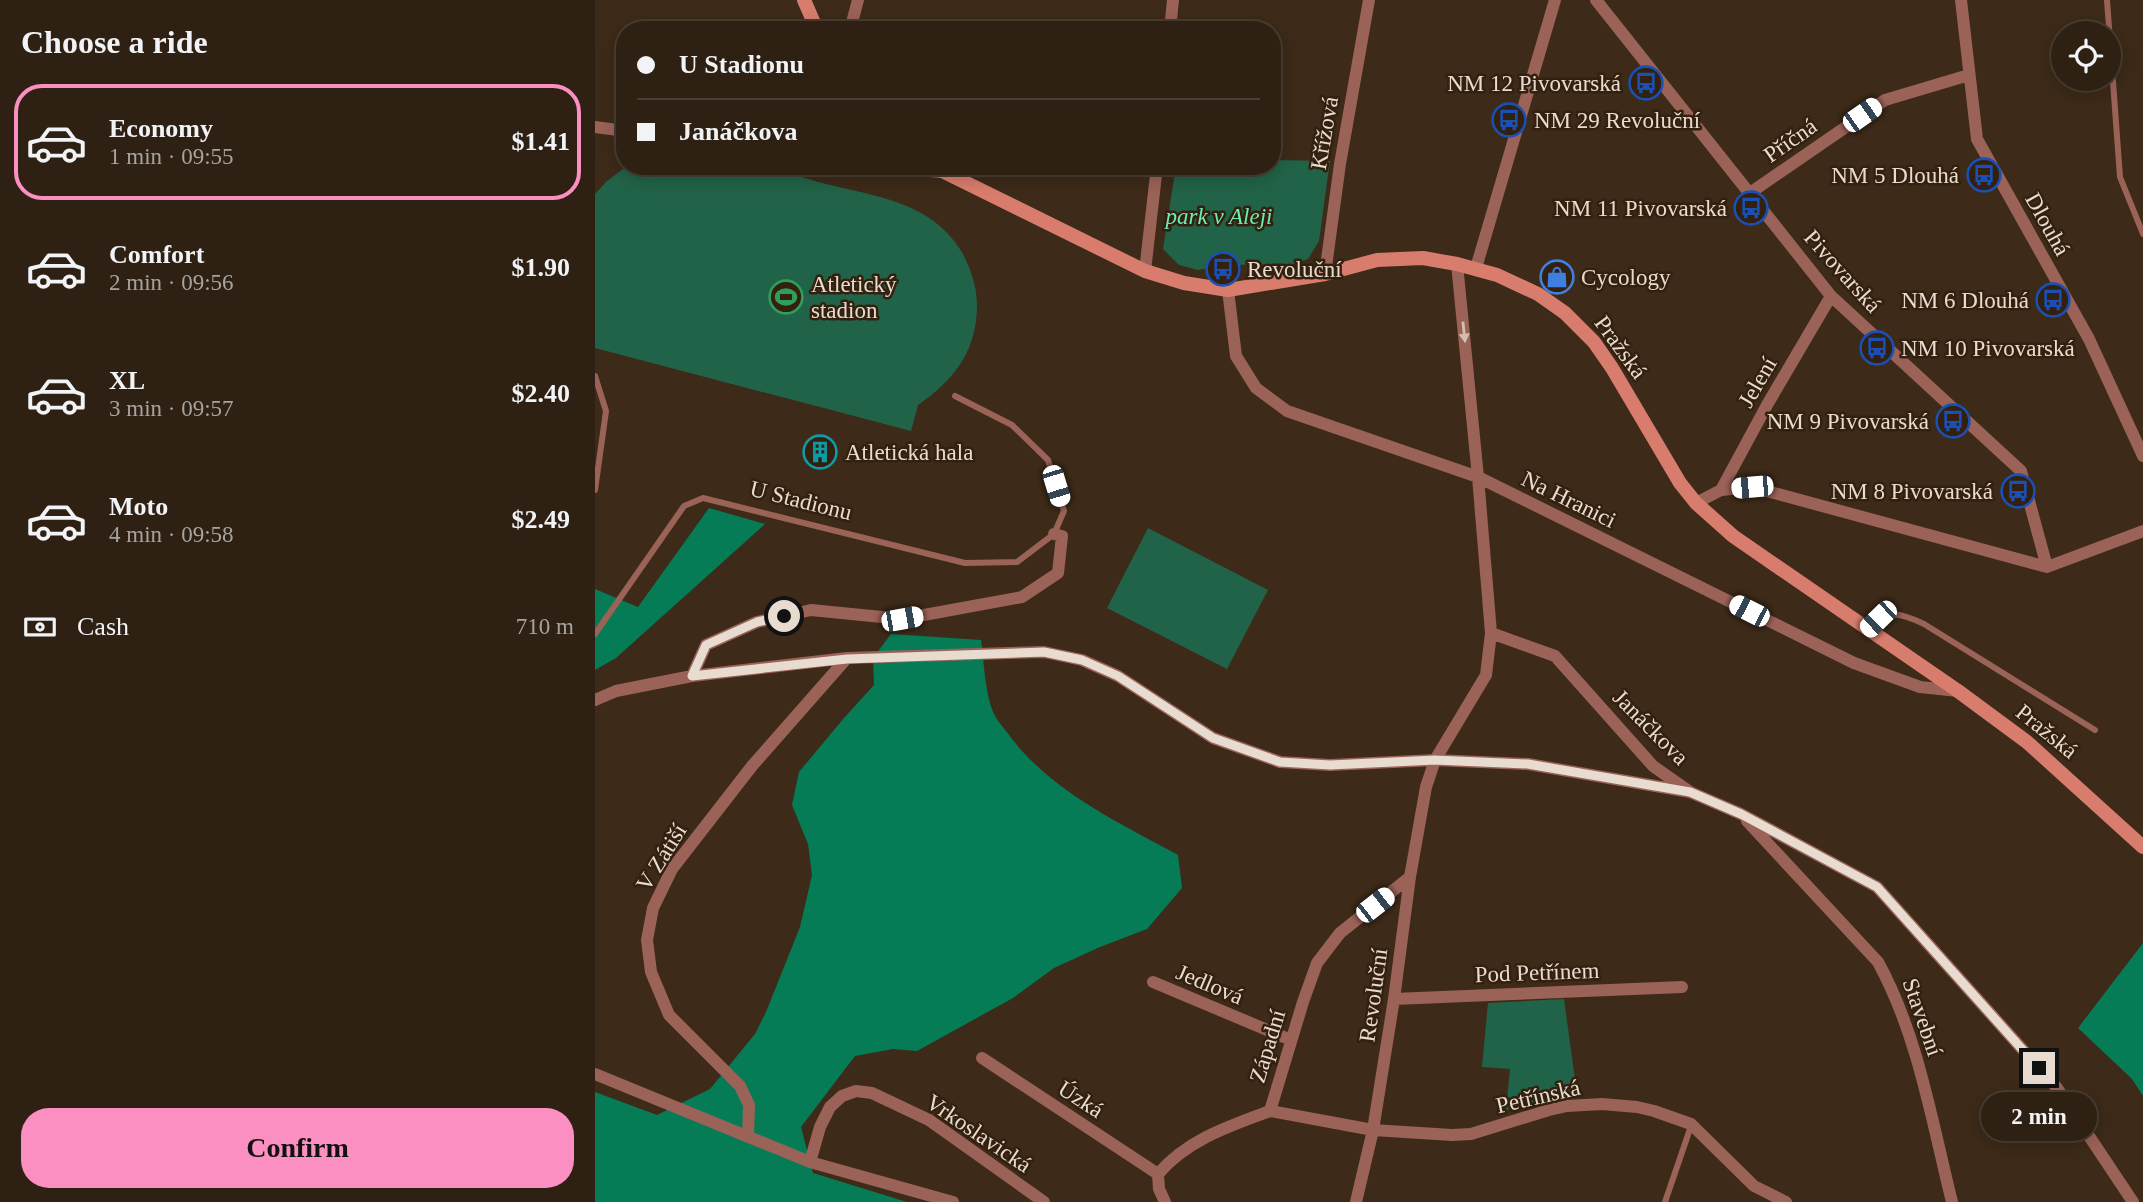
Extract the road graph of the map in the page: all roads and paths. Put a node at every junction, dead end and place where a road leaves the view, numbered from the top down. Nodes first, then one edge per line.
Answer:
1 (804, 0) edge
2 (858, 0) edge
3 (1173, 0) edge
4 (1369, 0) edge
5 (1555, 0) edge
6 (1596, 0) edge
7 (1961, 0) edge
8 (2107, 0) edge
9 (813, 21) edge
10 (852, 21) edge
11 (1171, 21) edge
12 (1969, 75) junction
13 (595, 127) edge
14 (616, 130) edge
15 (948, 175) edge
16 (1156, 175) edge
17 (1749, 193) junction
18 (2143, 234) edge
19 (1457, 264) junction
20 (1476, 268) junction
21 (1145, 271) junction
22 (1325, 274) junction
23 (1228, 290) junction
24 (1831, 296) junction
25 (595, 376) edge
26 (955, 396) dead end
27 (2143, 456) edge
28 (1478, 477) junction
29 (595, 490) edge
30 (1721, 490) junction
31 (1696, 503) junction
32 (2143, 531) edge
33 (1053, 534) junction
34 (2047, 567) junction
35 (1868, 629) junction
36 (1491, 633) junction
37 (595, 634) edge
38 (847, 659) junction
39 (692, 676) junction
40 (1958, 691) junction
41 (595, 699) edge
42 (2095, 730) dead end
43 (1435, 760) junction
44 (1690, 792) junction
45 (1741, 814) junction
46 (2143, 847) edge
47 (1410, 877) junction
48 (1153, 982) dead end
49 (1682, 987) dead end
50 (1394, 999) junction
51 (1291, 1040) junction
52 (982, 1058) dead end
53 (595, 1074) edge
54 (1270, 1111) junction
55 (1691, 1124) junction
56 (1373, 1130) junction
57 (748, 1136) junction
58 (810, 1162) junction
59 (1157, 1174) junction
60 (1782, 1201) edge
61 (953, 1202) edge
62 (1044, 1202) edge
63 (1165, 1202) edge
64 (1356, 1202) edge
65 (1665, 1202) edge
66 (1952, 1202) edge
67 (2133, 1202) edge

1 - 9 main road
2 - 10 street
3 - 11 street
4 - 22 street, Křížová
5 - 20 street
6 - 17 street, Pivovarská
7 - 12 street, Dlouhá
8 - 18 lane
12 - 17 street, Příčná
12 - 27 street, Dlouhá
13 - 14 street
15 - 21 main road, Pražská
16 - 21 street
17 - 24 street, Pivovarská
19 - 20 main road, Pražská
19 - 22 main road, Pražská
19 -> 28 street, Revoluční
20 - 31 main road, Pražská
21 - 23 main road, Pražská
22 - 23 main road, Pražská
23 - 28 street, Na Hranici
24 - 30 street, Jelení
24 - 34 street, Pivovarská
25 - 29 lane
26 - 33 lane
28 - 36 street, Revoluční
28 - 40 street, Na Hranici
30 - 31 street
30 - 34 street
31 - 35 main road, Pražská
32 - 34 street
33 - 37 lane, U Stadionu
33 - 39 street
35 - 40 main road, Pražská
35 - 42 lane
36 - 43 street, Revoluční
36 - 44 street, Janáčkova
38 - 39 street
38 - 43 street
38 - 57 street, V Zátiší
39 - 41 street
40 - 46 main road, Pražská
43 - 44 street
43 - 47 street, Revoluční
44 - 45 street, Janáčkova
45 - 66 street, Stavební
45 - 67 street, Janáčkova
47 - 50 street, Revoluční
47 - 51 street, Západní
48 - 51 street, Jedlová
49 - 50 street, Pod Petřínem
50 - 56 street, Revoluční
51 - 54 street, Západní
52 - 59 street, Úzká
53 - 57 street
54 - 56 street, Petřínská
54 - 59 street, Západní
55 - 56 street, Petřínská
55 - 60 street, Petřínská
55 - 65 lane
56 - 64 street, Revoluční
57 - 58 street
58 - 61 street
58 - 62 street, Vrkoslavická
59 - 63 street

